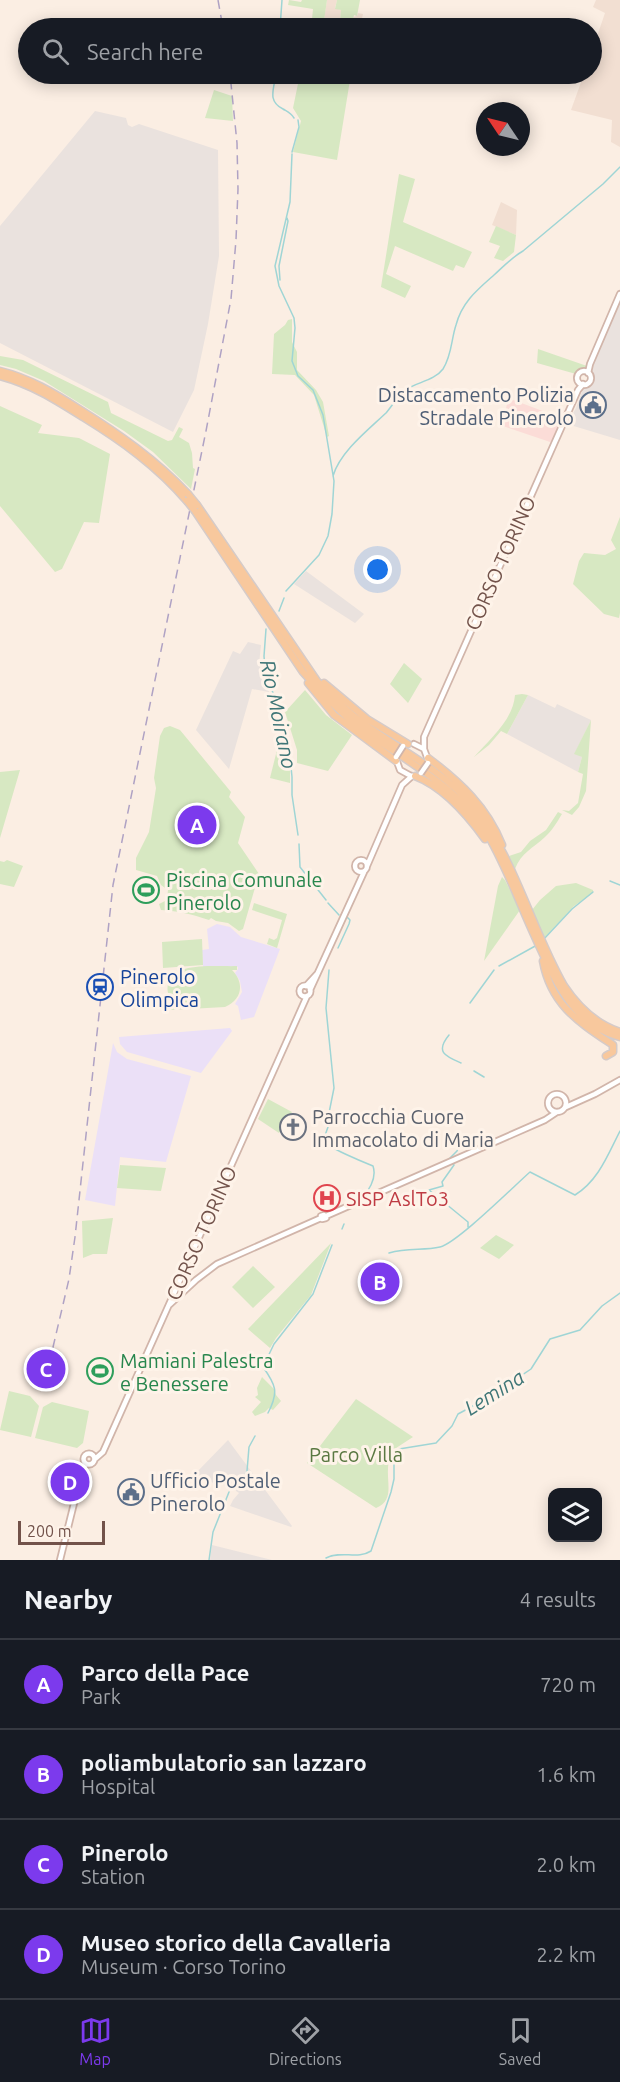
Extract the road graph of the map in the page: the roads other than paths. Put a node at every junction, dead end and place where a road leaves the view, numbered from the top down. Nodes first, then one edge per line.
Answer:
1 (620, 294) edge
2 (0, 371) edge
3 (586, 372) junction
4 (0, 376) edge
5 (581, 383) junction
6 (188, 498) junction
7 (304, 669) junction
8 (423, 736) junction
9 (408, 745) junction
10 (424, 749) junction
11 (396, 759) junction
12 (428, 760) junction
13 (400, 770) junction
14 (416, 775) junction
15 (402, 785) junction
16 (371, 855) junction
17 (363, 860) junction
18 (503, 860) junction
19 (367, 866) junction
20 (361, 872) junction
21 (540, 944) junction
22 (308, 988) junction
23 (304, 996) junction
24 (620, 1032) edge
25 (620, 1037) edge
26 (606, 1056) dead end
27 (620, 1080) edge
28 (566, 1099) junction
29 (579, 1101) junction
30 (566, 1107) junction
31 (549, 1108) junction
32 (557, 1112) junction
33 (545, 1120) junction
34 (168, 1306) junction
35 (95, 1459) junction
36 (86, 1464) junction
37 (60, 1560) edge

1 - 3 main road
2 - 6 main road
3 - 5 main road
3 - 5 main road
4 - 6 main road
5 - 8 main road, CORSO TORINO
6 - 7 main road, bridge
7 - 9 main road
7 - 11 main road
7 - 18 main road
8 - 9 main road
8 - 10 main road
9 - 10 main road
9 - 11 main road, bridge
10 - 12 main road
11 - 13 main road
12 - 14 main road, bridge
12 - 18 main road
13 - 14 main road
13 - 15 main road
14 - 15 main road
14 - 18 main road
15 - 16 main road
16 - 17 main road
16 - 19 main road
17 - 19 main road
17 - 20 main road
18 - 21 main road
18 - 21 main road
19 - 20 main road
20 - 22 main road
21 - 24 main road
21 - 25 main road
21 - 26 main road
22 - 23 main road
22 - 23 main road
23 - 34 main road, CORSO TORINO
27 - 29 main road
28 - 29 main road
28 - 30 main road
28 - 31 main road
29 - 30 main road
30 - 32 main road
31 - 32 main road
31 - 33 main road
32 - 33 main road
33 - 34 main road
34 - 35 main road, CORSO TORINO
35 - 36 main road
35 - 36 main road
36 - 37 main road

